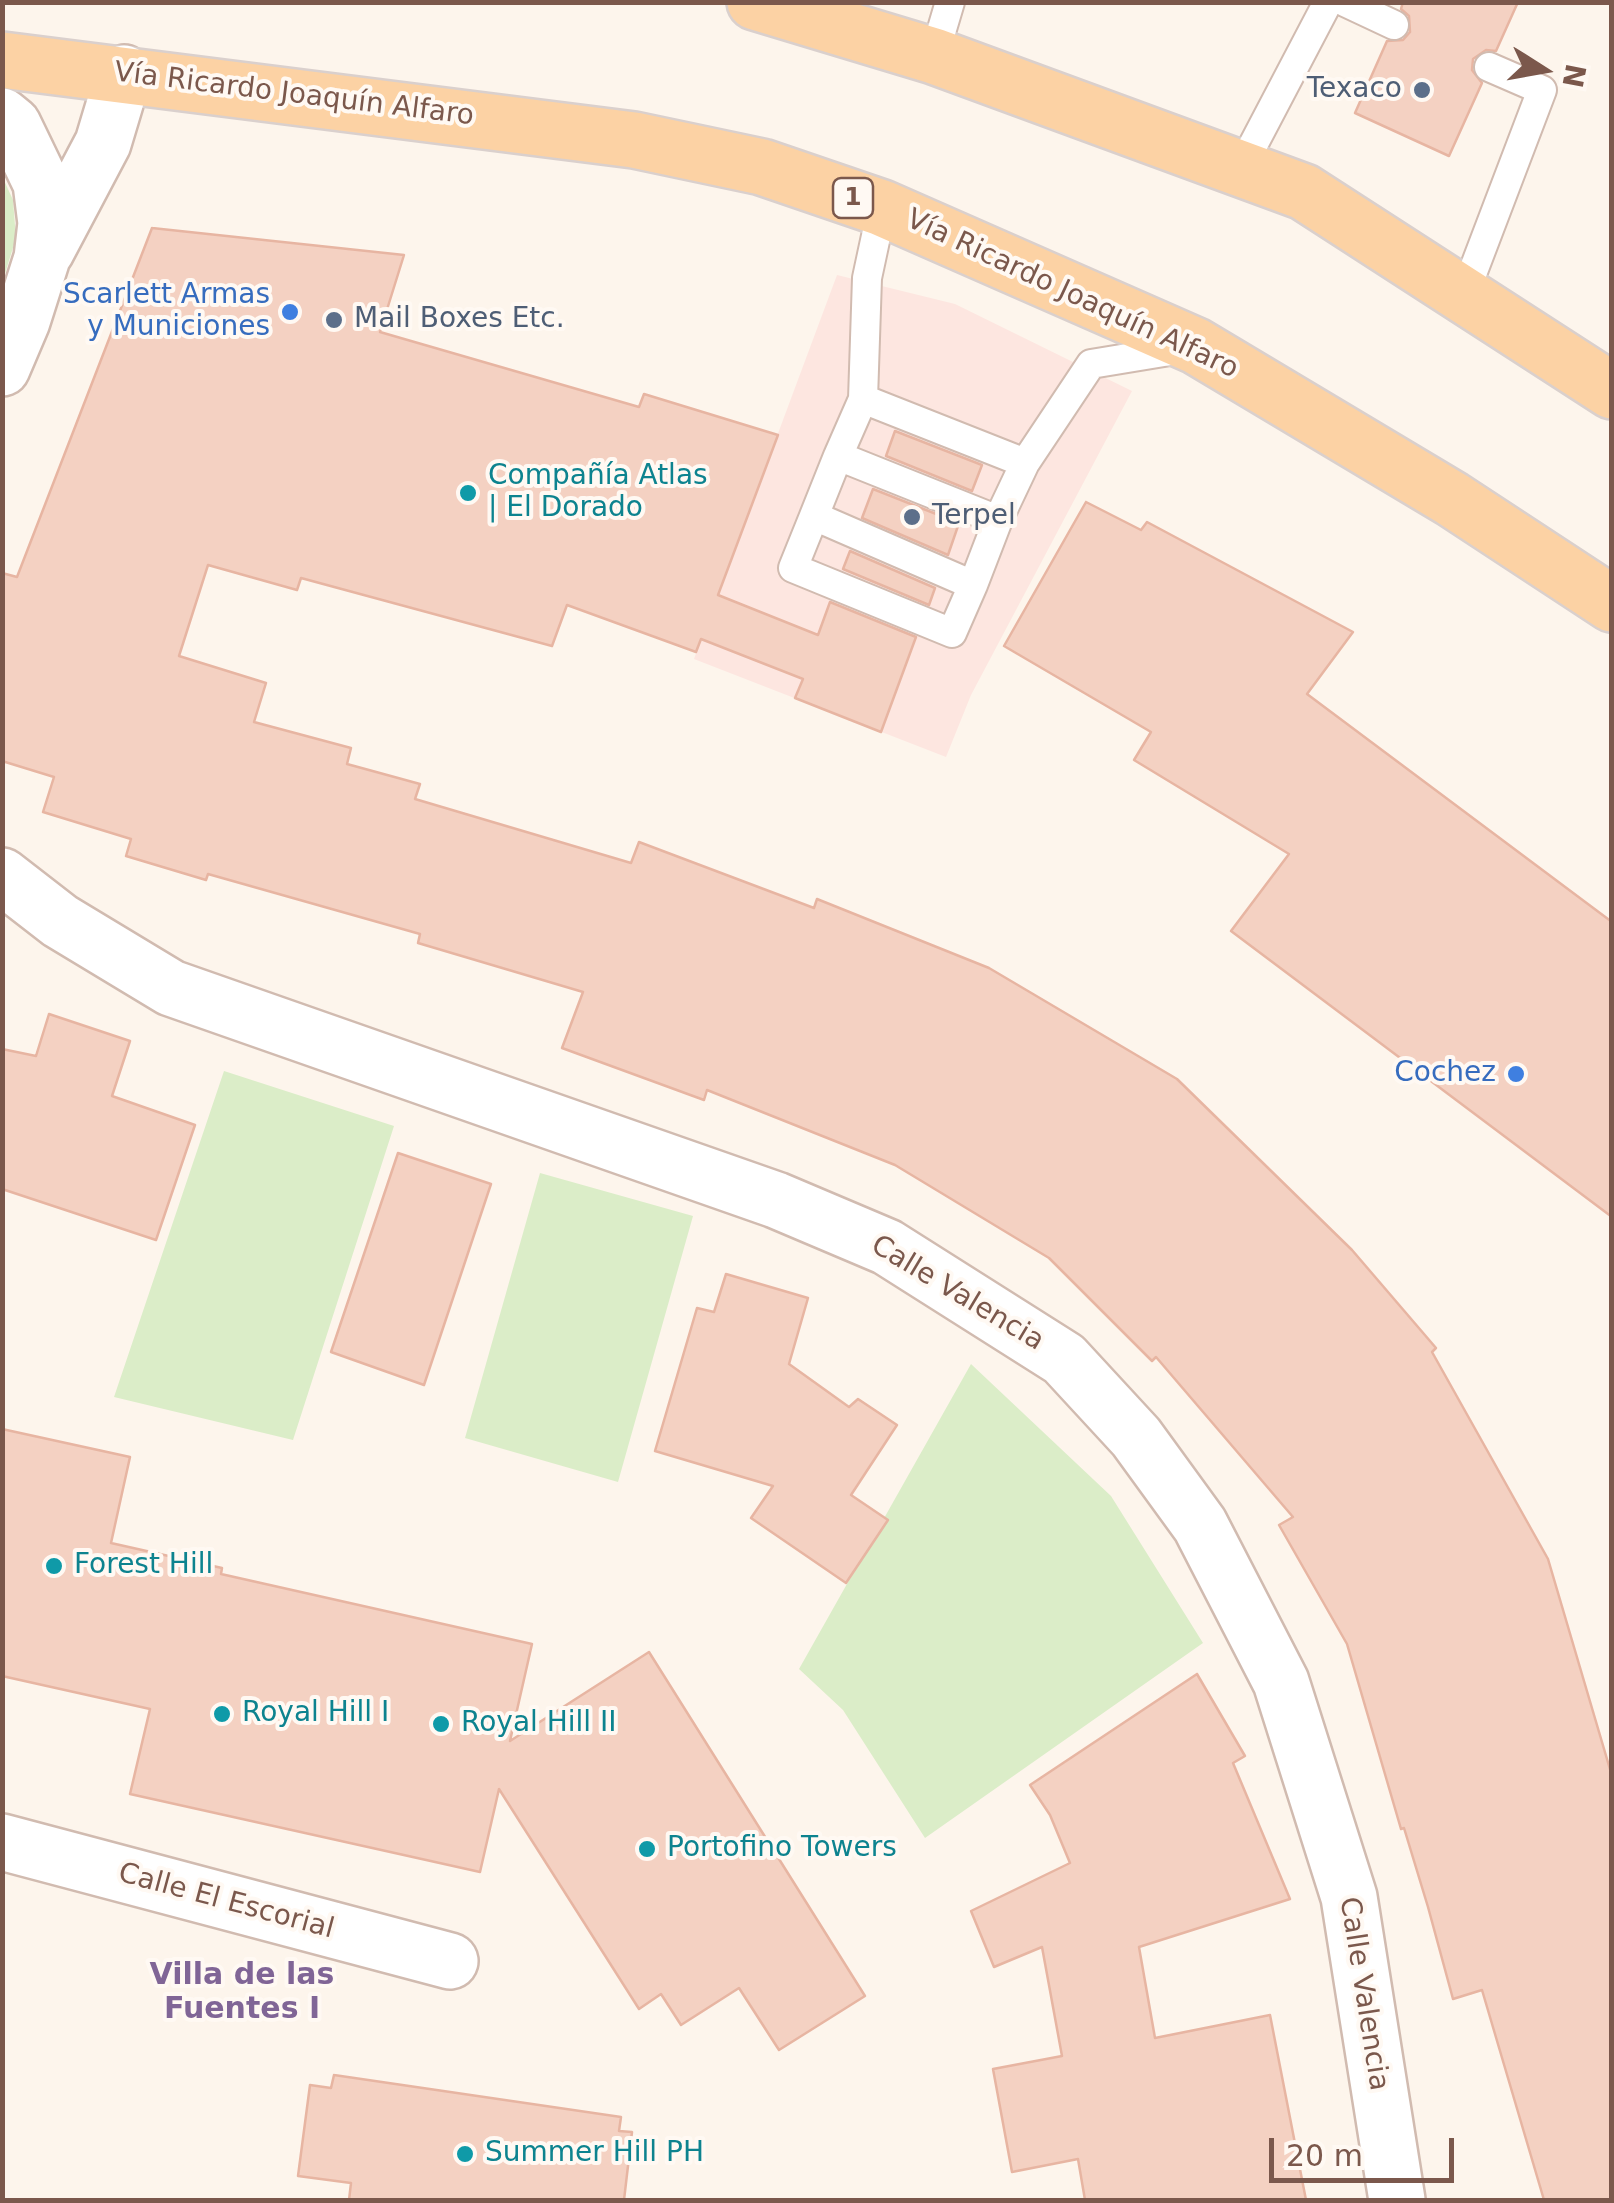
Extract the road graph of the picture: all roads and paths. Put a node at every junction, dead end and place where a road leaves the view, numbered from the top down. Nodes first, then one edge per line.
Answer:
1 (755, 2) edge
2 (950, 2) edge
3 (1328, 2) edge
4 (1345, 2) edge
5 (1394, 25) dead end
6 (934, 56) junction
7 (2, 60) edge
8 (1489, 67) dead end
9 (124, 73) junction
10 (2, 116) edge
11 (1241, 168) junction
12 (882, 208) junction
13 (42, 258) junction
14 (1464, 295) junction
15 (9, 345) edge
16 (1196, 346) junction
17 (1612, 390) edge
18 (862, 399) junction
19 (838, 456) junction
20 (1026, 462) junction
21 (814, 516) junction
22 (998, 520) junction
23 (972, 585) junction
24 (1612, 604) edge
25 (2, 876) edge
26 (2, 1842) edge
27 (450, 1961) dead end
28 (1396, 2200) edge

1 - 6 main road
2 - 6 lane
3 - 11 lane
4 - 5 lane
6 - 11 main road
7 - 9 main road, Vía Ricardo Joaquín Alfaro / 1
8 - 14 lane
9 - 12 main road, Vía Ricardo Joaquín Alfaro / 1
9 - 13 street
10 - 13 street
11 - 14 main road
12 - 16 main road, Vía Ricardo Joaquín Alfaro / 1
12 - 18 lane
13 - 15 street
14 - 17 main road
16 - 20 lane
16 - 24 main road, Vía Ricardo Joaquín Alfaro / 1
18 - 19 lane
18 - 20 lane
19 - 21 lane
19 - 22 lane
20 - 22 lane
21 - 23 lane
21 - 23 lane
22 - 23 lane
25 - 28 street, Calle Valencia
26 - 27 street, Calle El Escorial

